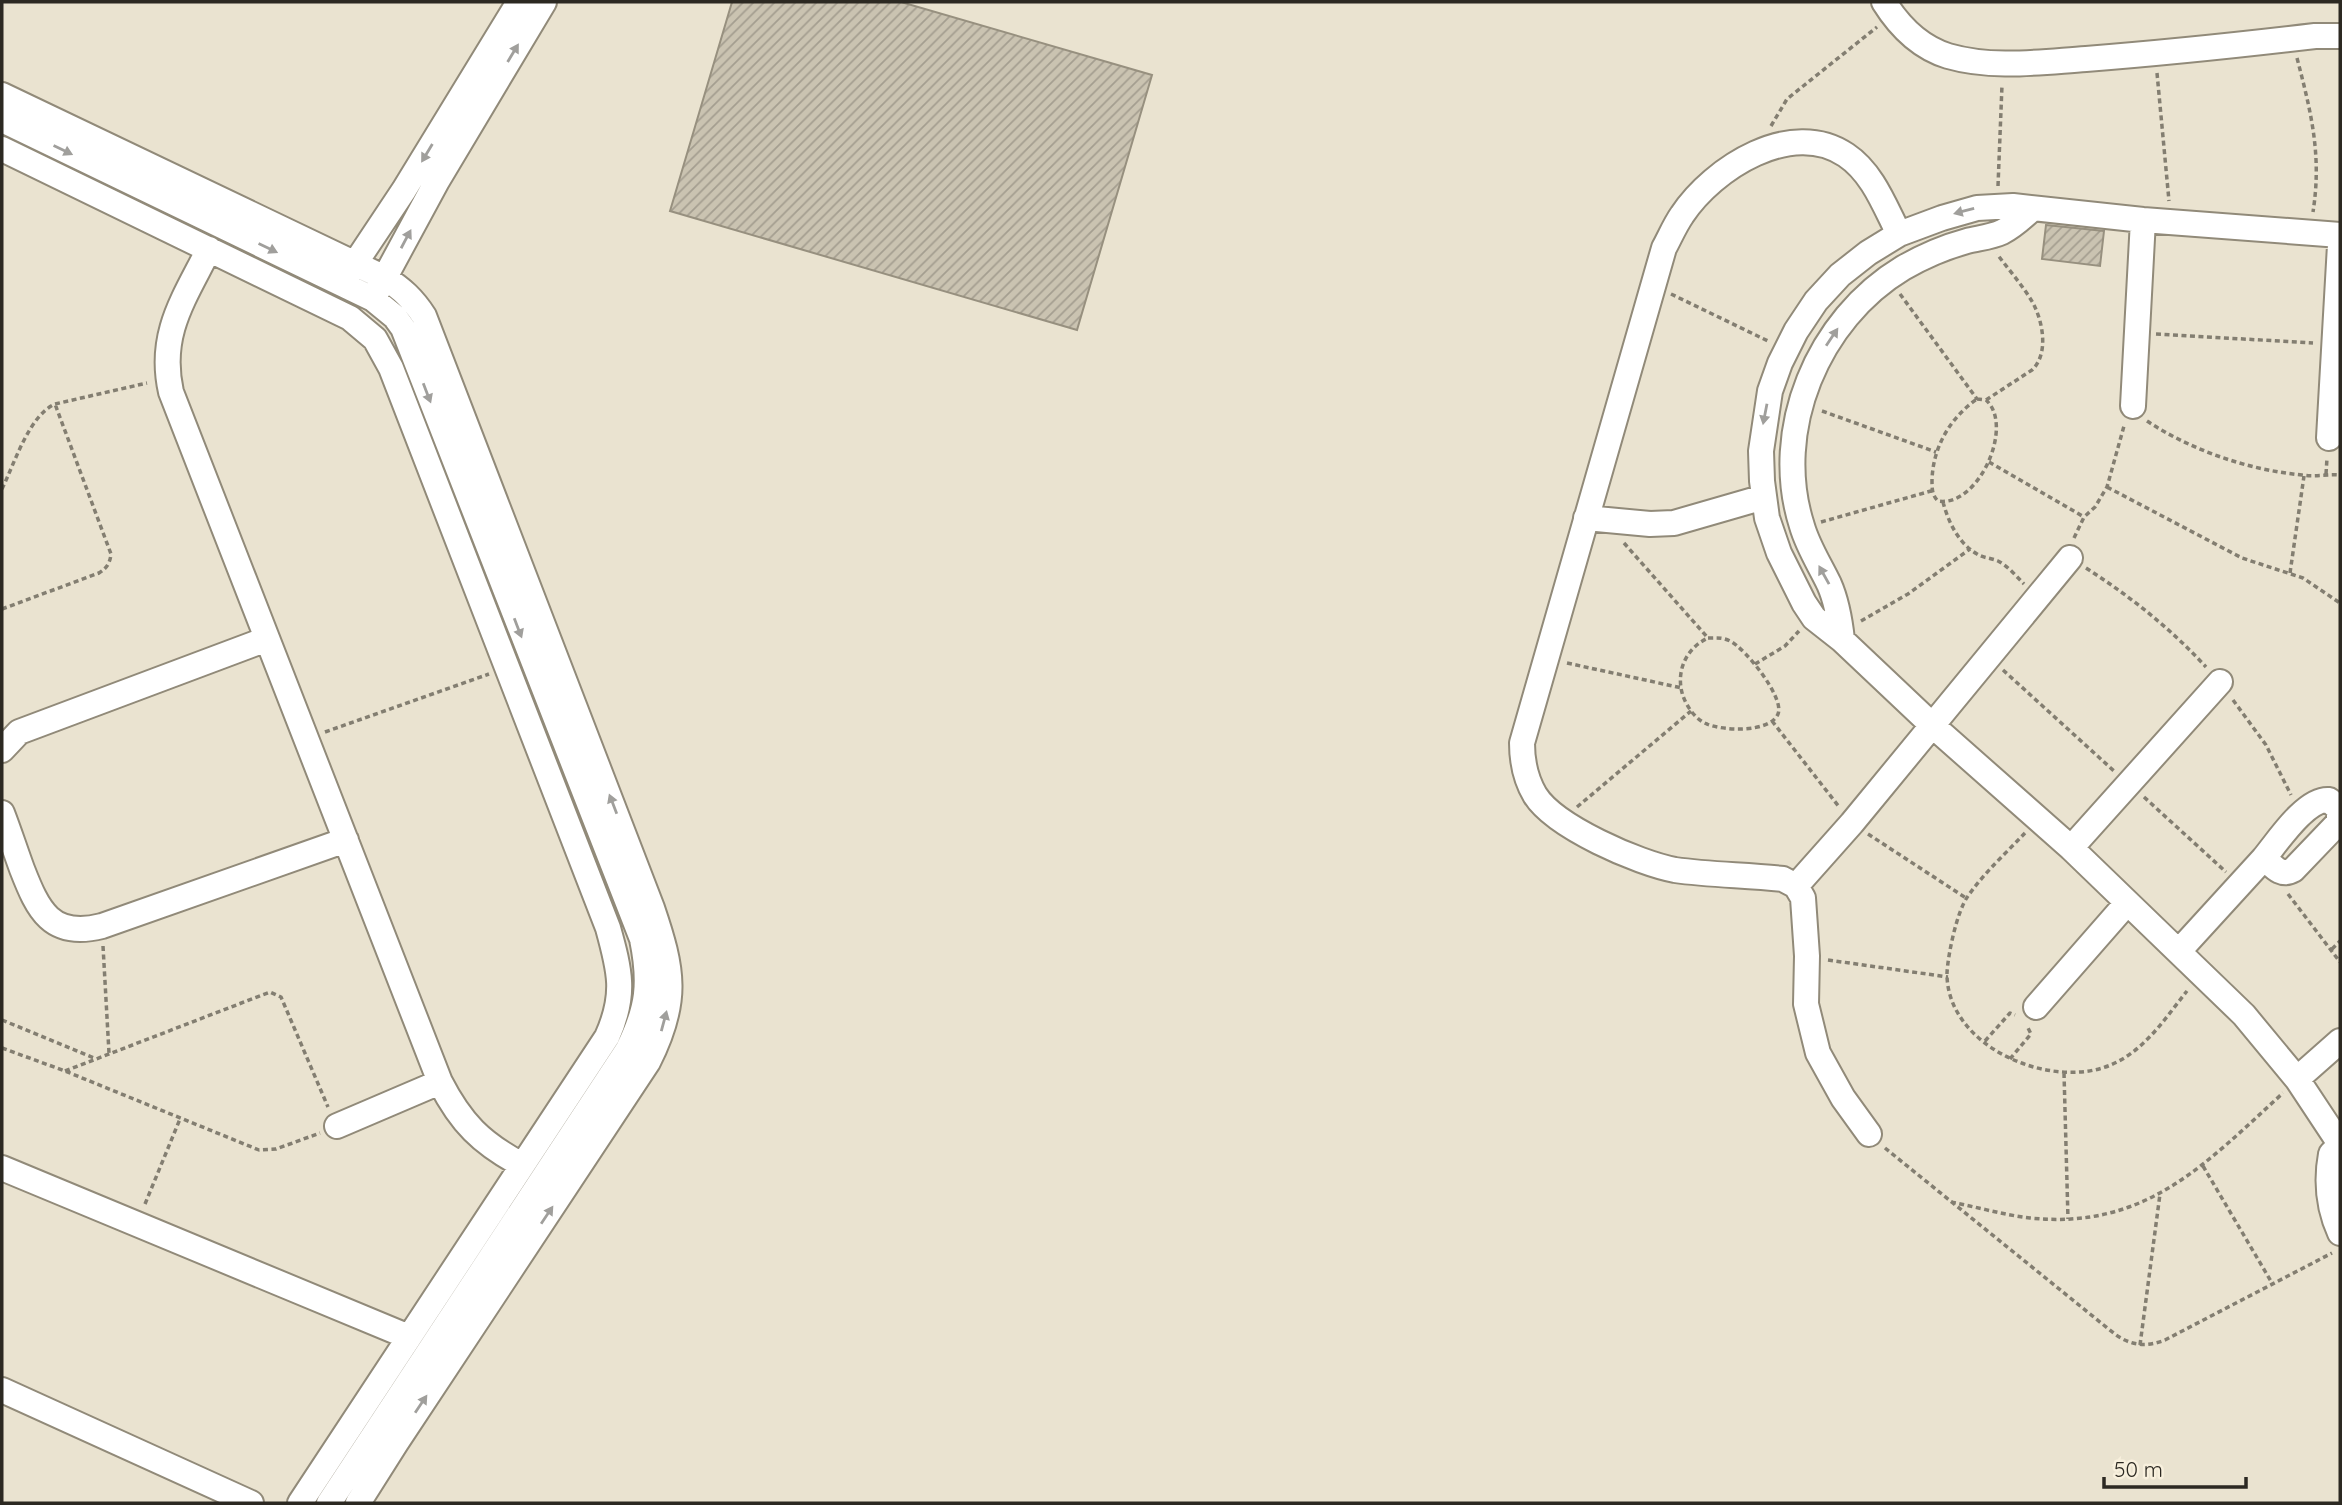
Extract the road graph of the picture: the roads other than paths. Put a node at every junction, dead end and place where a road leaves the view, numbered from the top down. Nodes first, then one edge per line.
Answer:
1 (529, 6) edge
2 (1888, 8) edge
3 (2340, 36) edge
4 (2, 95) edge
5 (2, 120) edge
6 (456, 127) junction
7 (5, 159) edge
8 (2032, 209) junction
9 (2143, 219) junction
10 (1899, 234) junction
11 (2340, 234) edge
12 (2340, 245) edge
13 (209, 249) junction
14 (348, 274) junction
15 (379, 288) junction
16 (1783, 356) junction
17 (1812, 372) junction
18 (2133, 406) road end
19 (2329, 438) dead end
20 (1764, 497) junction
21 (1595, 519) junction
22 (2070, 558) road end
23 (488, 584) junction
24 (1842, 636) junction
25 (267, 639) junction
26 (2220, 682) dead end
27 (1933, 726) junction
28 (2, 750) edge
29 (2, 813) edge
30 (346, 840) junction
31 (2071, 848) junction
32 (2272, 865) road end
33 (1796, 886) junction
34 (2127, 903) junction
35 (2179, 951) junction
36 (2036, 1007) dead end
37 (2340, 1041) edge
38 (2297, 1079) junction
39 (440, 1082) junction
40 (337, 1126) road end
41 (1869, 1134) road end
42 (2340, 1144) edge
43 (522, 1164) junction
44 (2, 1168) edge
45 (2340, 1233) edge
46 (477, 1234) junction
47 (499, 1248) junction
48 (409, 1337) junction
49 (2, 1390) edge
50 (376, 1430) junction
51 (251, 1503) edge
52 (300, 1503) edge
53 (329, 1503) edge
54 (358, 1503) edge

1 - 6 street
2 - 3 street
4 - 14 street
5 -> 14 street
6 -> 14 street
15 -> 6 street
7 - 13 street
8 - 9 street
8 -> 10 street
17 -> 8 street
9 - 11 street
9 - 18 street
10 - 16 street
10 - 21 street
12 - 19 street
13 - 23 street
13 - 25 street
14 - 15 street
15 -> 23 street
50 -> 15 street
16 - 17 street
16 -> 20 street
24 -> 17 street
20 - 21 street
20 - 24 street
21 - 33 street
22 - 27 street
23 - 43 street
23 -> 47 street
24 - 27 street
25 - 28 street
25 - 30 street
26 - 31 street
27 - 31 street
27 - 33 street
29 - 30 street
30 - 39 street
31 - 34 street
32 - 35 street
33 - 41 street
34 - 35 street
34 - 36 street
35 - 38 street
37 - 38 street
38 - 42 street
39 - 40 street
39 - 43 street
42 - 45 street
43 - 46 street
44 - 48 street
46 - 47 street
46 - 48 street
47 - 50 street
48 - 50 street
49 - 51 street
50 - 52 street
50 - 53 street
50 - 54 street

